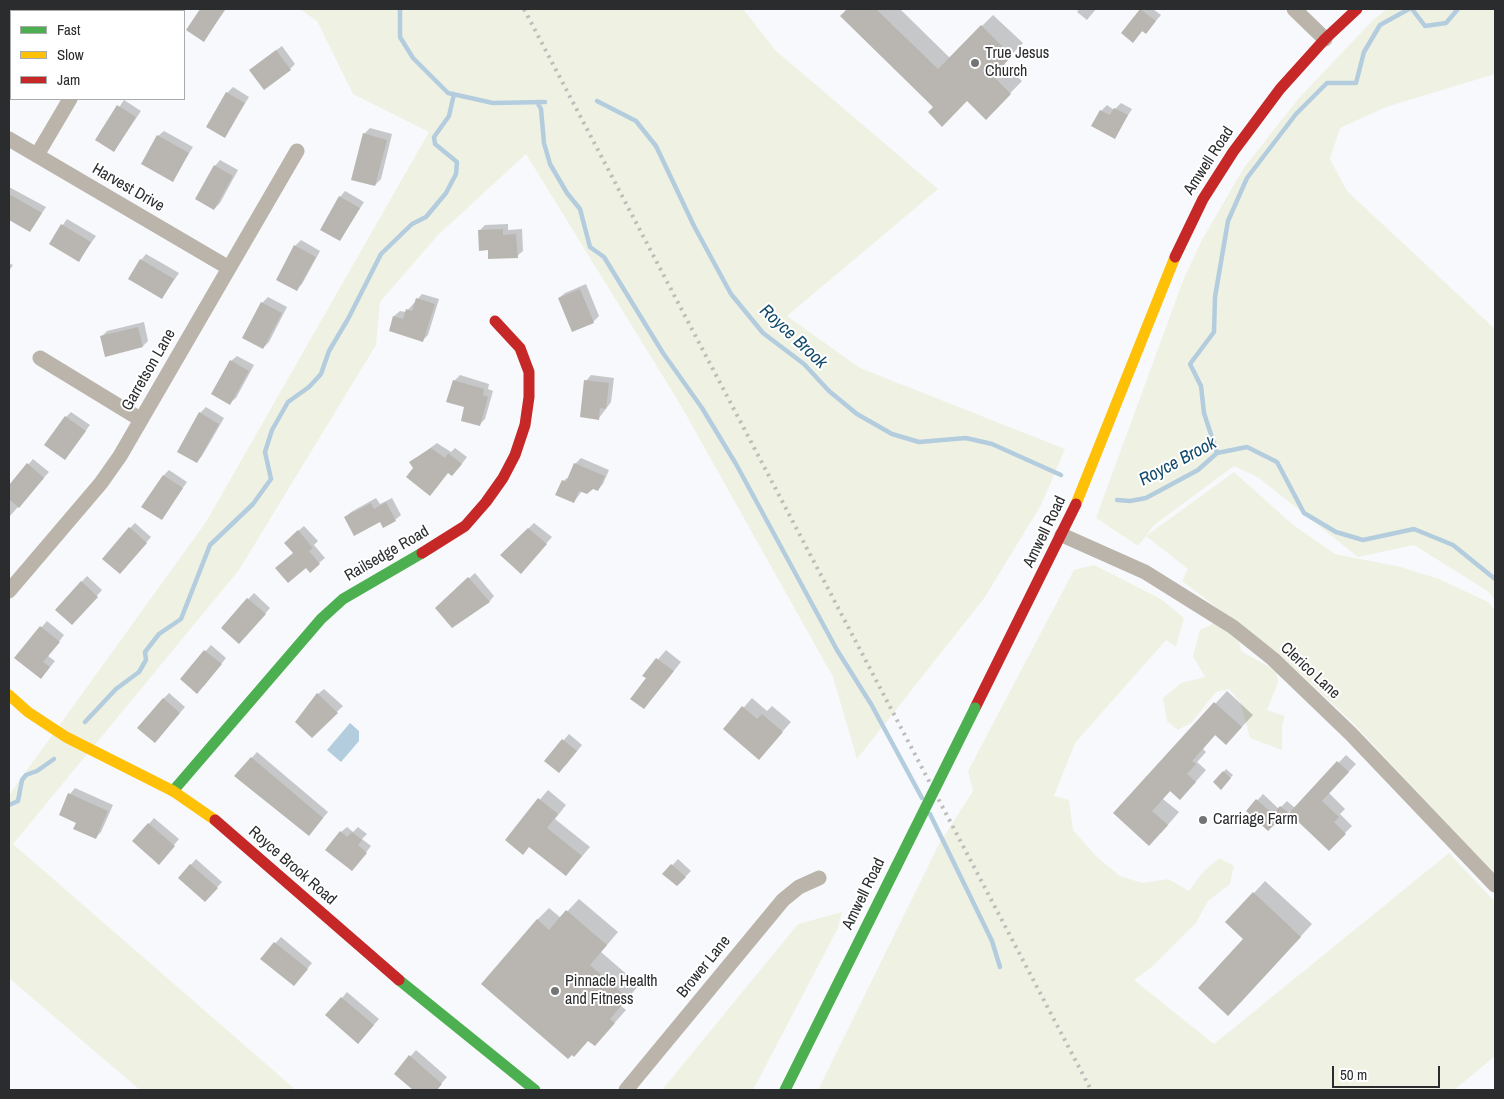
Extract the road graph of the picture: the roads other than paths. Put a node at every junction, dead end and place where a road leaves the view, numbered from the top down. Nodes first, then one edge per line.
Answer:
1 (1294, 9) edge
2 (1357, 9) edge
3 (1325, 39) junction
4 (69, 100) edge
5 (9, 139) edge
6 (297, 151) dead end
7 (37, 155) junction
8 (229, 268) junction
9 (495, 321) dead end
10 (40, 358) dead end
11 (140, 419) junction
12 (1062, 535) junction
13 (9, 591) edge
14 (9, 695) edge
15 (174, 791) junction
16 (819, 878) dead end
17 (1495, 885) edge
18 (535, 1090) edge
19 (626, 1090) edge
20 (786, 1090) edge

1 - 3 street
2 - 3 street, Amwell Road
3 - 12 street, Amwell Road
4 - 7 street
5 - 7 street, Harvest Drive
6 - 8 street, Garretson Lane
7 - 8 street, Harvest Drive
8 - 11 street, Garretson Lane
9 - 15 street, Railsedge Road
10 - 11 street
11 - 13 street, Garretson Lane
12 - 17 street, Clerico Lane
12 - 20 street, Amwell Road, bridge
14 - 15 street, Royce Brook Road
15 - 18 street, Royce Brook Road
16 - 19 street, Brower Lane

